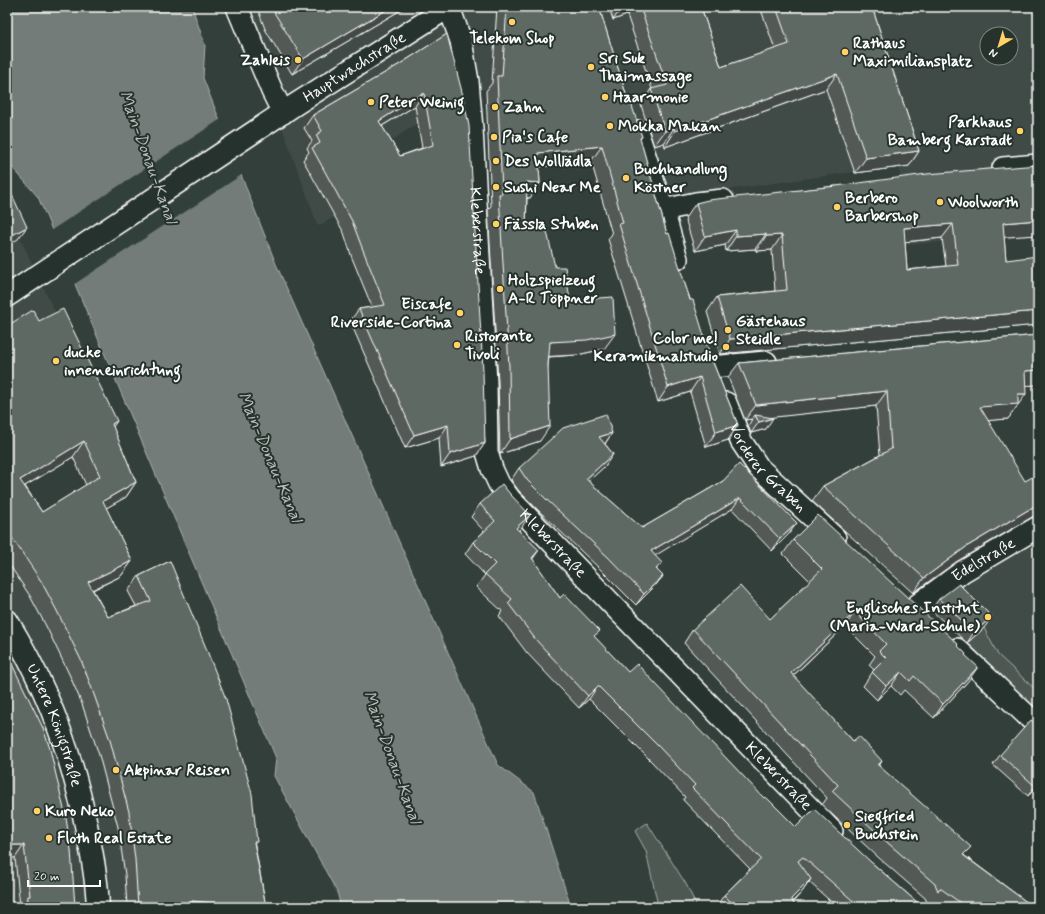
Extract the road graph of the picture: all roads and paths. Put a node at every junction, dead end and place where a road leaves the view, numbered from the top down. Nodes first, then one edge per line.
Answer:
1 (237, 7) edge
2 (449, 7) edge
3 (283, 113) junction
4 (632, 116) edge
5 (1038, 165) edge
6 (985, 170) edge
7 (738, 198) edge
8 (663, 210) junction
9 (683, 278) edge
10 (7, 296) edge
11 (787, 360) edge
12 (1038, 528) edge
13 (848, 550) edge
14 (7, 621) edge
15 (927, 622) edge
16 (950, 643) edge
17 (1038, 726) edge
18 (844, 842) edge
19 (98, 907) edge

1 - 3 street
2 - 3 street, Hauptwachstraße
2 - 18 street, Kleberstraße
3 - 10 street, Hauptwachstraße
4 - 8 street
5 - 6 street
7 - 8 street
8 - 9 street
11 - 13 street, Vorderer Graben
12 - 15 street, Edelstraße
14 - 19 street, Untere Königstraße
16 - 17 street

